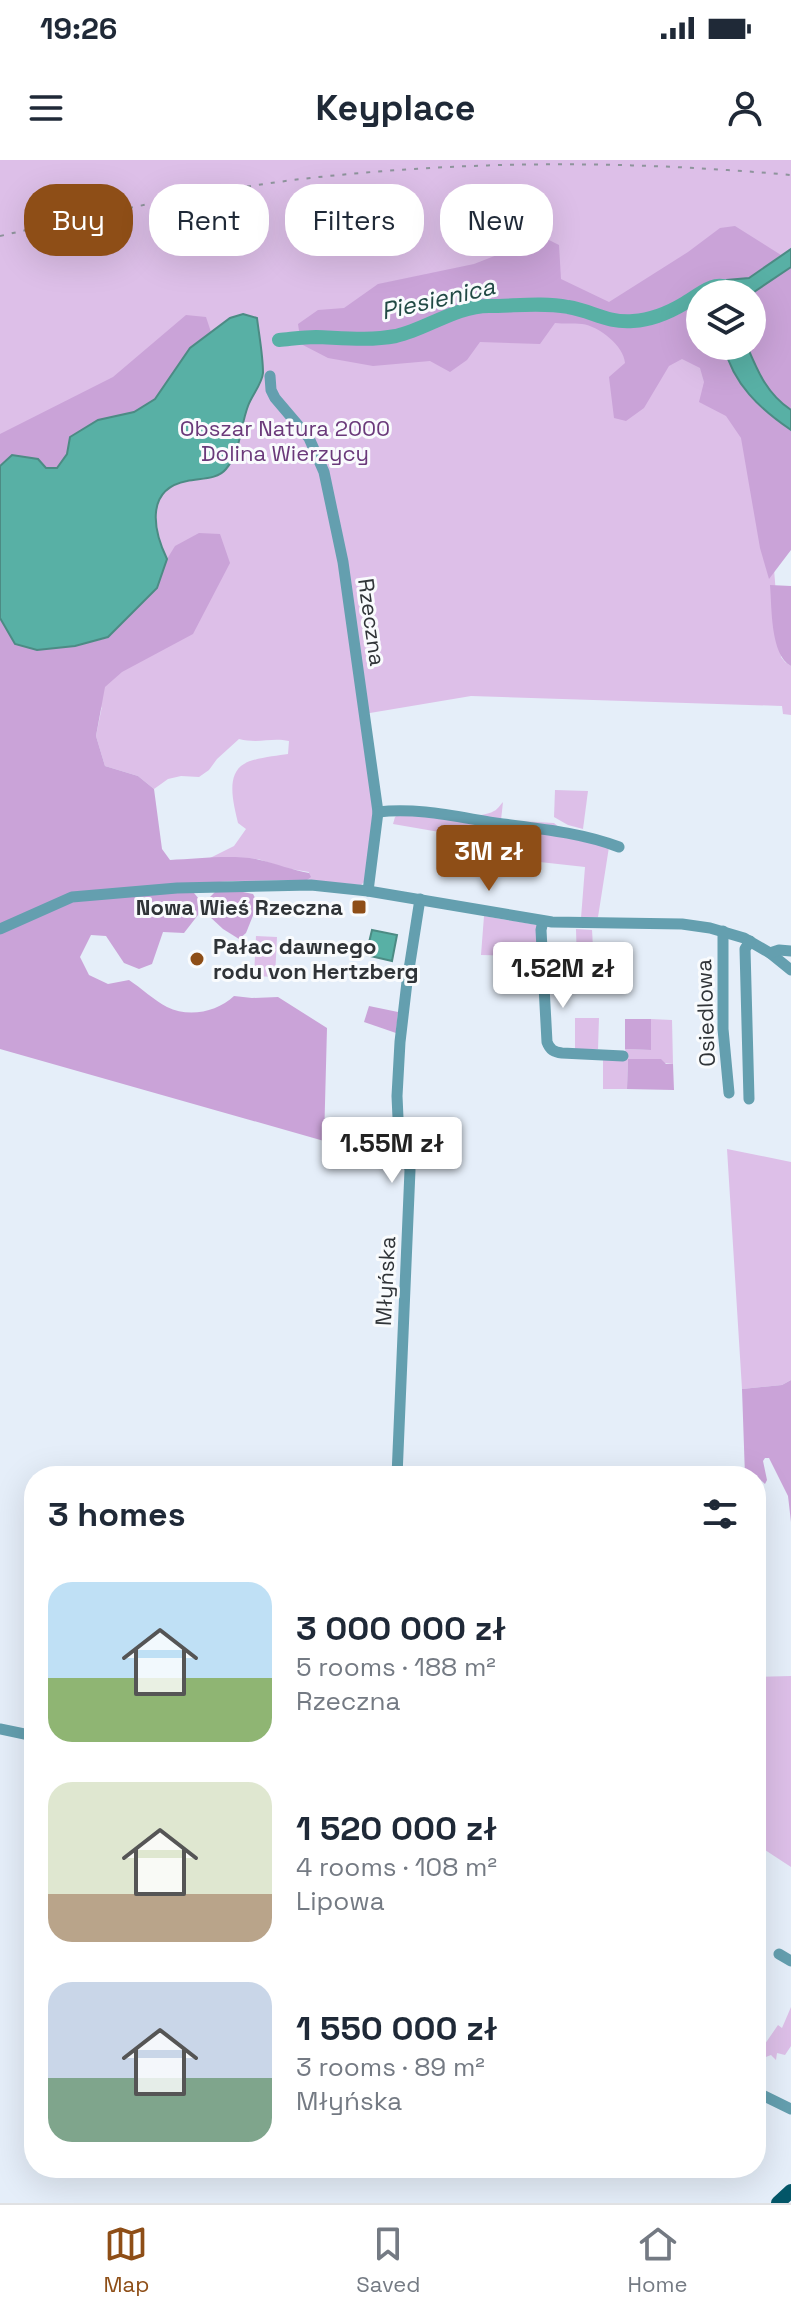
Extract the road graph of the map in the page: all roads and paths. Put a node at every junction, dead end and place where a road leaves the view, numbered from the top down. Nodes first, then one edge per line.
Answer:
1 (270, 376) dead end
2 (378, 812) junction
3 (619, 847) dead end
4 (368, 891) junction
5 (420, 899) junction
6 (543, 921) junction
7 (0, 929) edge
8 (723, 931) junction
9 (750, 941) junction
10 (791, 951) edge
11 (770, 953) junction
12 (791, 970) edge
13 (623, 1056) dead end
14 (729, 1093) dead end
15 (749, 1099) dead end
16 (397, 1466) edge
17 (0, 1729) edge
18 (24, 1734) edge
19 (779, 1954) dead end
20 (791, 1961) edge
21 (766, 2097) edge
22 (791, 2109) edge
23 (791, 2191) edge
24 (778, 2203) edge

1 - 2 street, Rzeczna
2 - 3 street
2 - 4 street, Rzeczna
4 - 5 street
4 - 7 street
5 - 6 street
5 - 16 street, Młyńska
6 - 8 street
6 - 13 street
8 - 9 street
8 - 14 street, Osiedlowa
9 - 11 street
9 - 15 street
10 - 11 street
11 - 12 street
17 - 18 street
19 - 20 street
21 - 22 street
23 - 24 main road

